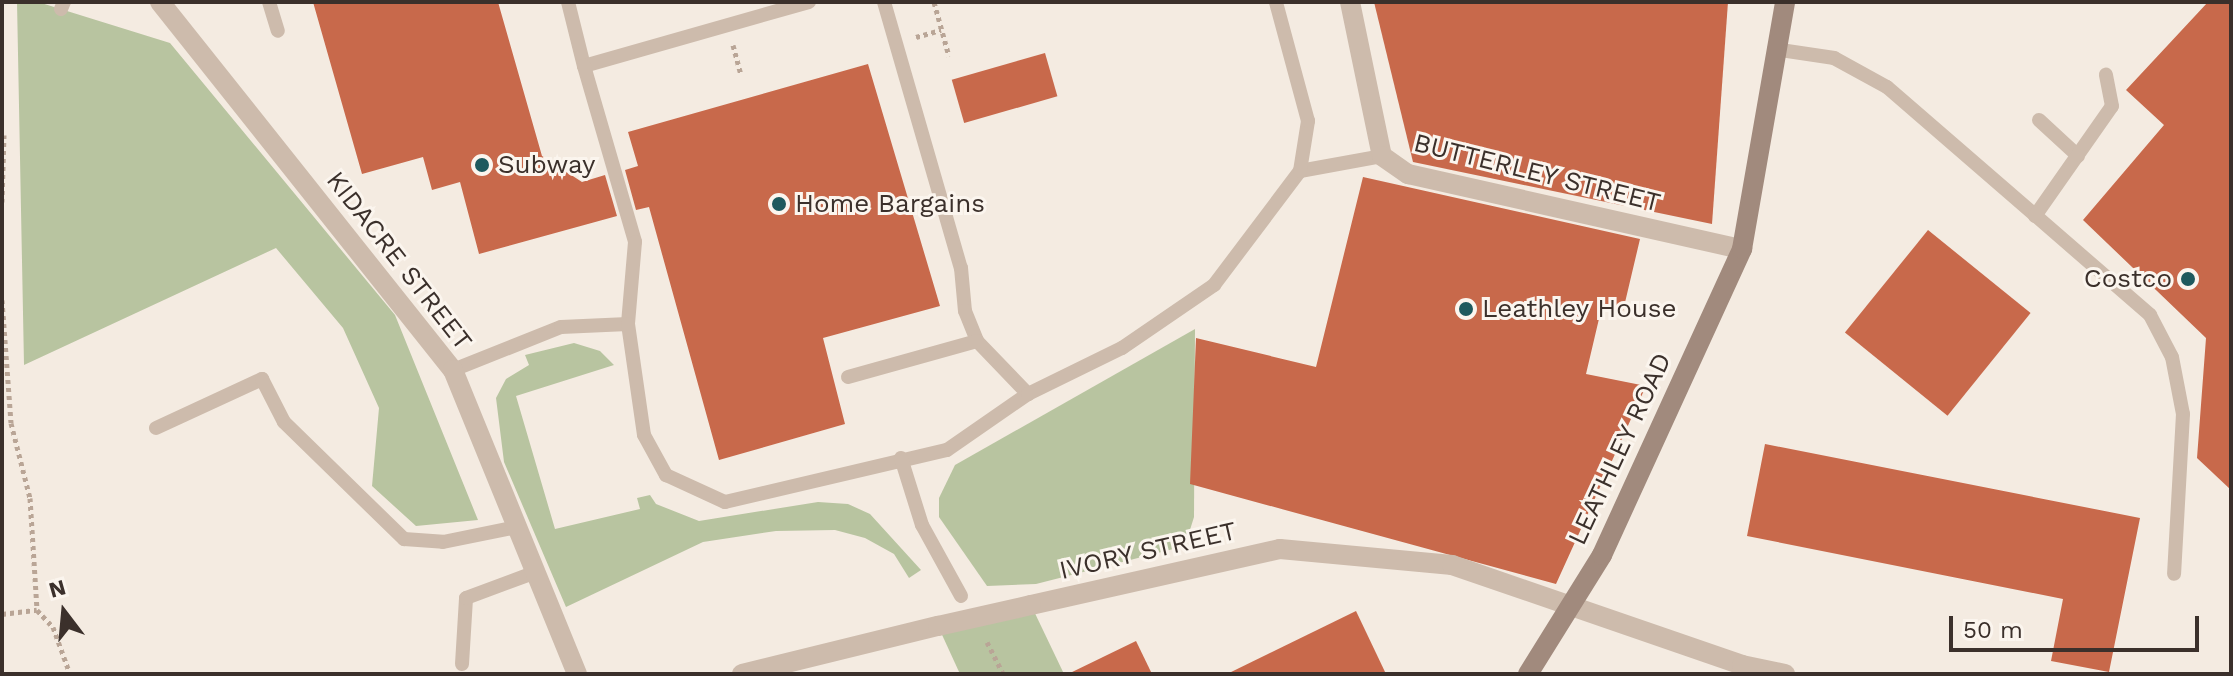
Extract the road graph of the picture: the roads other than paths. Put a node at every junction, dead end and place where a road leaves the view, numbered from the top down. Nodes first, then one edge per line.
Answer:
1 (160, 2) edge
2 (269, 2) edge
3 (568, 2) edge
4 (809, 2) edge
5 (884, 2) edge
6 (1276, 2) edge
7 (1350, 2) edge
8 (1785, 2) edge
9 (278, 31) dead end
10 (1774, 49) junction
11 (584, 66) junction
12 (2106, 75) dead end
13 (2039, 120) dead end
14 (1382, 156) junction
15 (2078, 156) junction
16 (1300, 171) junction
17 (2035, 216) junction
18 (1742, 249) junction
19 (628, 324) junction
20 (977, 341) junction
21 (453, 370) junction
22 (848, 377) dead end
23 (1028, 394) junction
24 (156, 428) dead end
25 (901, 458) junction
26 (517, 527) junction
27 (536, 572) junction
28 (2174, 574) dead end
29 (961, 596) dead end
30 (1566, 605) junction
31 (462, 664) dead end
32 (577, 674) edge
33 (742, 674) edge
34 (1528, 674) edge
35 (1785, 674) edge

1 - 21 street, KIDACRE STREET
2 - 9 lane
3 - 11 lane
4 - 11 lane
5 - 20 lane
6 - 16 lane
7 - 14 street, BUTTERLEY STREET
8 - 10 street, LEATHLEY ROAD
10 - 17 lane
10 - 18 street, LEATHLEY ROAD
11 - 19 lane
12 - 15 lane
13 - 15 lane
14 - 16 lane
14 - 18 street, BUTTERLEY STREET
15 - 17 lane
16 - 23 lane
17 - 28 lane
18 - 30 street, LEATHLEY ROAD
19 - 21 lane
19 - 25 lane
20 - 22 lane
20 - 23 lane
21 - 26 street, KIDACRE STREET
23 - 25 lane
24 - 26 lane
25 - 29 lane
26 - 27 street, KIDACRE STREET
27 - 31 lane
27 - 32 street, KIDACRE STREET
30 - 33 street, IVORY STREET, bridge
30 - 34 street, LEATHLEY ROAD
30 - 35 street, IVORY STREET

